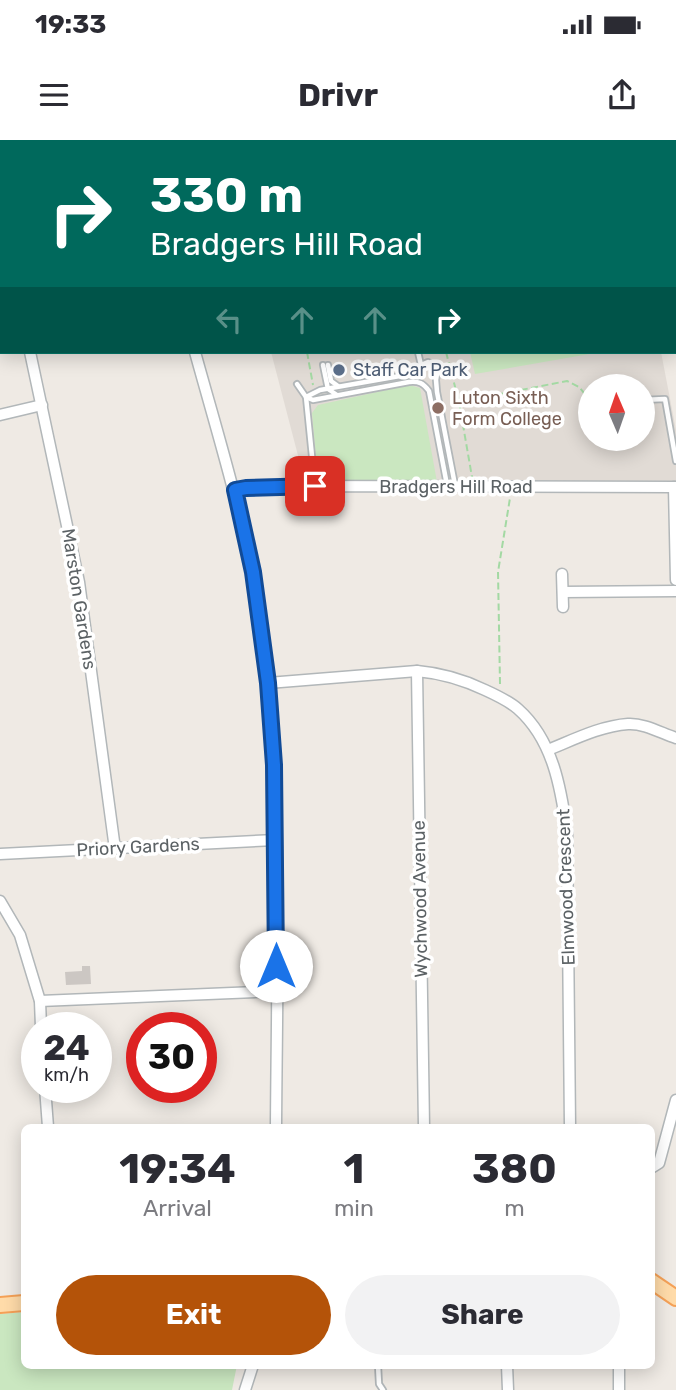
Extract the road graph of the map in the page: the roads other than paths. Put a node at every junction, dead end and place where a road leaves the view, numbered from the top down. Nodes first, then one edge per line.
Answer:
1 (30, 354) edge
2 (196, 354) edge
3 (418, 354) edge
4 (421, 365) junction
5 (297, 384) dead end
6 (342, 386) junction
7 (328, 389) junction
8 (337, 396) junction
9 (306, 397) junction
10 (655, 399) edge
11 (42, 405) junction
12 (0, 415) edge
13 (676, 461) edge
14 (315, 486) junction
15 (451, 486) junction
16 (675, 487) edge
17 (235, 490) junction
18 (562, 574) dead end
19 (676, 580) edge
20 (676, 591) edge
21 (563, 592) junction
22 (563, 607) dead end
23 (417, 671) junction
24 (268, 683) junction
25 (676, 738) edge
26 (548, 750) junction
27 (275, 840) junction
28 (115, 849) junction
29 (0, 854) edge
30 (0, 901) edge
31 (276, 991) junction
32 (40, 1002) junction
33 (40, 1012) edge
34 (676, 1100) edge
35 (46, 1103) edge
36 (48, 1124) edge
37 (276, 1124) edge
38 (424, 1124) edge
39 (570, 1124) edge
40 (655, 1166) edge
41 (655, 1284) edge
42 (676, 1298) edge
43 (21, 1303) edge
44 (0, 1305) edge
45 (252, 1369) edge
46 (378, 1369) edge
47 (507, 1369) edge
48 (619, 1369) edge
49 (246, 1390) edge
50 (383, 1390) edge
51 (508, 1390) edge
52 (619, 1390) edge

1 - 11 street, Marston Gardens
2 - 17 street
3 - 4 lane
4 - 6 lane
4 - 15 lane
5 - 9 lane
6 - 7 lane
6 - 7 lane
7 - 8 lane
7 - 9 lane
8 - 9 lane
8 - 15 lane
9 - 14 lane
10 - 13 lane
11 - 12 street
11 - 28 street, Marston Gardens
14 - 15 street, Bradgers Hill Road
14 - 17 street, Bradgers Hill Road
15 - 16 street, Bradgers Hill Road
16 - 19 street
17 - 24 street
18 - 21 street
20 - 21 street
21 - 22 street
23 - 24 street, Elmwood Crescent
23 - 26 street, Elmwood Crescent
23 - 38 street, Wychwood Avenue
24 - 27 street
25 - 26 street
26 - 39 street, Elmwood Crescent
27 - 28 street, Priory Gardens
27 - 31 street
28 - 29 street, Priory Gardens
30 - 32 street
31 - 32 street
31 - 37 street
32 - 33 street
34 - 40 street
35 - 36 street
41 - 42 main road
43 - 44 main road
45 - 49 street
46 - 50 lane
47 - 51 street
48 - 52 street

